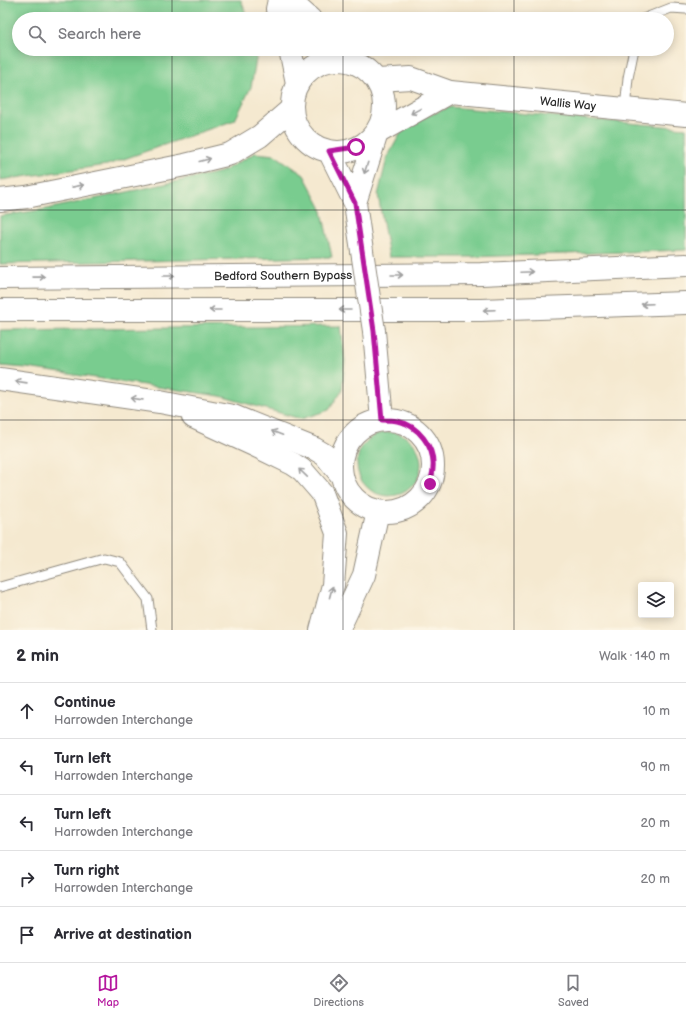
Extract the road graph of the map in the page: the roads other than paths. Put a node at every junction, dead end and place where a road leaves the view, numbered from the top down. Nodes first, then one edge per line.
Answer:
1 (279, 0) edge
2 (289, 0) edge
3 (686, 9) edge
4 (278, 12) edge
5 (302, 12) edge
6 (660, 12) edge
7 (291, 56) edge
8 (342, 56) edge
9 (347, 56) edge
10 (633, 56) edge
11 (378, 80) junction
12 (297, 83) junction
13 (450, 92) junction
14 (625, 109) junction
15 (290, 110) junction
16 (686, 115) edge
17 (377, 133) junction
18 (329, 151) junction
19 (0, 200) edge
20 (355, 203) junction
21 (686, 265) edge
22 (0, 278) edge
23 (686, 303) edge
24 (0, 310) edge
25 (0, 379) edge
26 (160, 402) junction
27 (382, 420) junction
28 (342, 476) junction
29 (378, 511) junction
30 (0, 587) edge
31 (152, 630) edge
32 (321, 630) edge
33 (338, 630) edge

1 - 4 main road
2 - 5 main road
3 - 6 lane
7 - 12 main road
8 - 12 main road
9 - 11 main road
10 - 14 lane
11 - 13 main road, Wallis Way
11 - 17 main road
12 - 15 main road
13 - 14 main road, Wallis Way
13 -> 17 main road
14 - 16 main road, Wallis Way
15 - 18 main road
19 -> 15 main road
17 - 18 main road
17 -> 20 main road
18 - 20 main road
20 - 27 main road, bridge
22 -> 21 main road, Bedford Southern Bypass
23 -> 24 main road
26 -> 25 main road
28 -> 26 main road
32 -> 26 main road
27 - 28 main road
27 - 29 main road
28 - 29 main road
29 - 33 main road
30 - 31 lane

